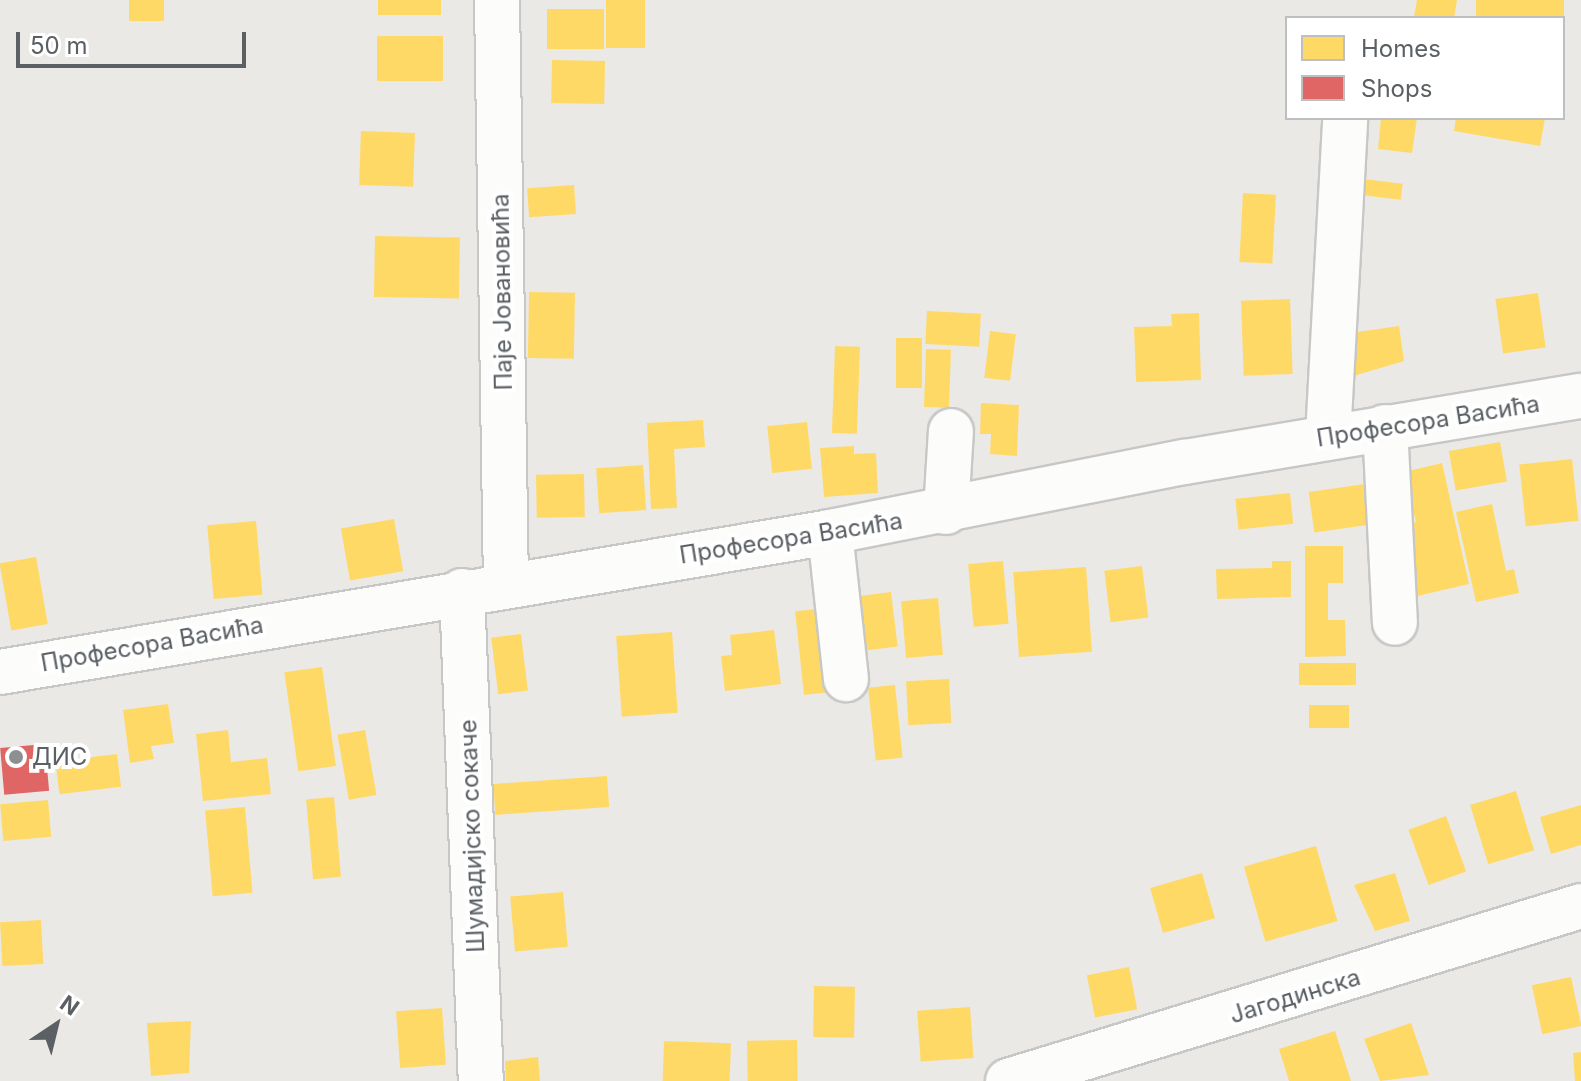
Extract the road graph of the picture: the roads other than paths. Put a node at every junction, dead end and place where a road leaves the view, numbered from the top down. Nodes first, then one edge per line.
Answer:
1 (497, 0) edge
2 (1345, 120) edge
3 (1581, 396) edge
4 (1385, 427) junction
5 (951, 431) dead end
6 (1328, 437) junction
7 (946, 512) junction
8 (830, 532) junction
9 (506, 584) junction
10 (462, 591) junction
11 (1395, 623) dead end
12 (0, 672) edge
13 (846, 679) dead end
14 (1581, 906) edge
15 (481, 1081) edge
16 (1008, 1081) edge

1 - 9 street, Паје Јовановића
2 - 6 street
3 - 4 street, Професора Васића
4 - 6 street, Професора Васића
4 - 11 street
5 - 7 street
6 - 7 street, Професора Васића
7 - 8 street, Професора Васића
8 - 9 street, Професора Васића
8 - 13 street
9 - 10 street, Професора Васића
10 - 12 street, Професора Васића
10 - 15 street, Шумадијско сокаче
14 - 16 street, Јагодинска

